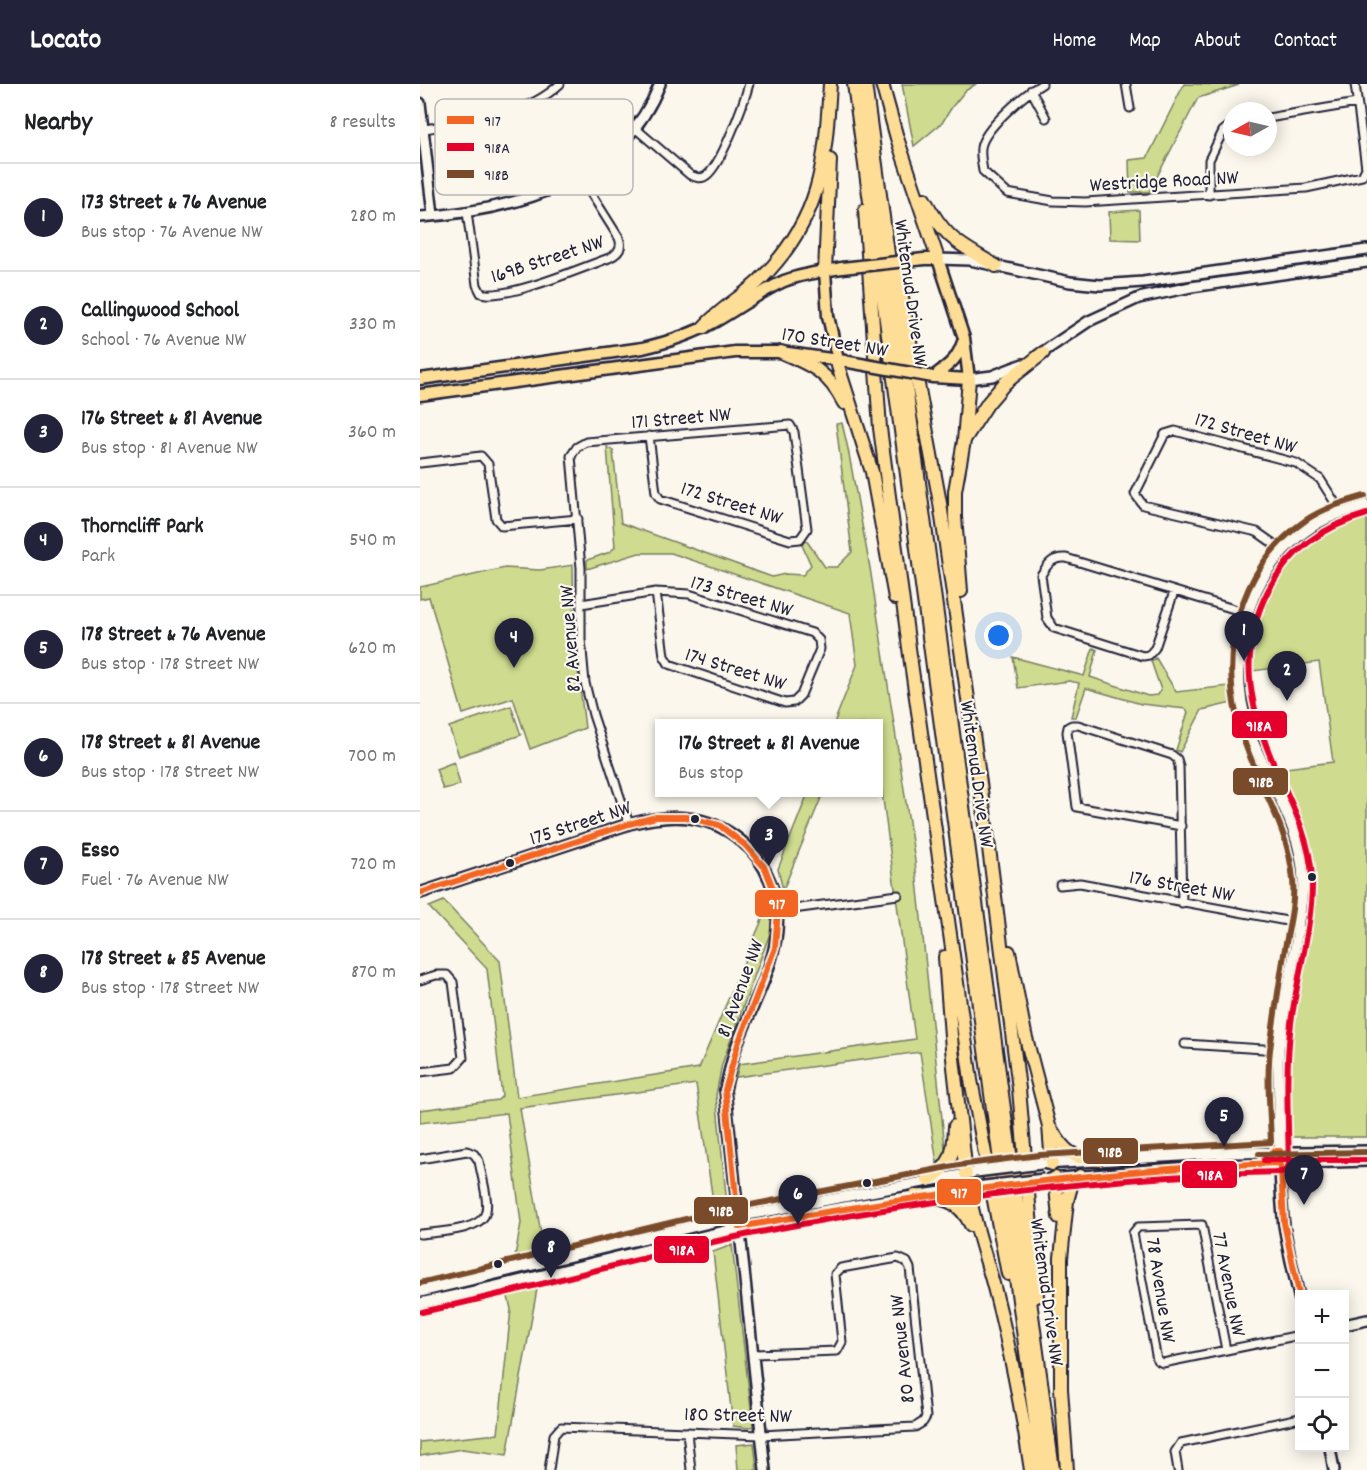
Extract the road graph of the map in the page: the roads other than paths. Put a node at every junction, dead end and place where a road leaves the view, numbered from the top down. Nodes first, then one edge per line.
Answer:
1 (560, 84) edge
2 (660, 84) edge
3 (749, 84) edge
4 (830, 84) edge
5 (855, 84) edge
6 (865, 84) edge
7 (882, 84) edge
8 (1042, 84) edge
9 (1126, 84) edge
10 (1355, 84) edge
11 (1031, 90) junction
12 (541, 99) edge
13 (420, 103) edge
14 (1357, 103) junction
15 (1130, 108) dead end
16 (1277, 116) edge
17 (1046, 118) dead end
18 (435, 127) edge
19 (635, 128) joint
20 (424, 129) junction
21 (1223, 131) edge
22 (866, 174) junction
23 (912, 181) junction
24 (533, 195) edge
25 (592, 195) edge
26 (880, 195) junction
27 (1209, 195) junction
28 (467, 212) junction
29 (433, 215) junction
30 (420, 217) edge
31 (1367, 250) edge
32 (938, 258) junction
33 (1367, 262) edge
34 (996, 266) junction
35 (825, 270) junction
36 (704, 327) junction
37 (964, 338) junction
38 (781, 352) junction
39 (1042, 353) junction
40 (843, 361) junction
41 (933, 377) junction
42 (420, 379) edge
43 (969, 379) junction
44 (420, 395) edge
45 (858, 431) junction
46 (649, 436) junction
47 (964, 441) junction
48 (577, 447) joint
49 (420, 463) edge
50 (1367, 505) edge
51 (1341, 512) junction
52 (578, 519) junction
53 (800, 539) joint
54 (1284, 551) junction
55 (656, 592) junction
56 (1174, 592) junction
57 (581, 604) junction
58 (1247, 613) junction
59 (911, 663) junction
60 (966, 676) junction
61 (794, 702) joint
62 (934, 818) junction
63 (629, 824) junction
64 (719, 825) joint
65 (1180, 826) junction
66 (987, 832) junction
67 (1060, 885) dead end
68 (420, 893) edge
69 (898, 895) dead end
70 (1182, 903) junction
71 (778, 911) junction
72 (1299, 923) junction
73 (420, 980) edge
74 (1185, 1044) dead end
75 (1279, 1050) junction
76 (420, 1072) edge
77 (956, 1083) junction
78 (1049, 1126) junction
79 (1280, 1151) junction
80 (1367, 1151) edge
81 (420, 1159) edge
82 (1099, 1160) junction
83 (1367, 1161) edge
84 (1280, 1163) junction
85 (1046, 1164) junction
86 (971, 1173) junction
87 (1080, 1176) junction
88 (1049, 1178) junction
89 (928, 1180) junction
90 (972, 1188) junction
91 (915, 1196) junction
92 (738, 1217) junction
93 (739, 1227) junction
94 (1138, 1227) joint
95 (420, 1234) edge
96 (980, 1243) junction
97 (1061, 1258) junction
98 (1297, 1290) edge
99 (420, 1292) edge
100 (420, 1303) edge
101 (1367, 1320) edge
102 (1349, 1324) edge
103 (1022, 1327) junction
104 (1295, 1336) edge
105 (1226, 1350) junction
106 (754, 1354) junction
107 (1040, 1378) junction
108 (1295, 1419) edge
109 (915, 1427) joint
110 (687, 1432) junction
111 (761, 1435) junction
112 (1331, 1452) edge
113 (549, 1470) edge
114 (691, 1470) edge
115 (765, 1470) edge
116 (1031, 1470) edge
117 (1042, 1470) edge
118 (1053, 1470) edge
119 (1067, 1470) edge
120 (1178, 1470) edge
121 (1334, 1470) edge

1 - 12 street
2 - 19 main road
3 - 19 street
4 - 35 highway
4 - 36 highway
5 - 22 highway, Whitemud Drive NW
6 - 26 highway, Whitemud Drive NW
7 - 23 highway
8 - 11 street, Westridge Road NW
9 - 15 street
10 - 14 street, Westridge Road NW
11 - 17 street
11 - 27 street, Westridge Road NW
13 - 20 main road
14 - 16 street
14 - 27 street, Westridge Road NW
18 - 20 street
20 - 29 main road
21 - 27 street
22 - 59 highway
22 - 103 highway, Whitemud Drive NW
23 - 32 highway
23 - 34 highway
24 - 28 main road
25 - 28 street, 169B Street NW
26 - 60 highway
26 - 107 highway, Whitemud Drive NW
28 - 29 main road
29 - 30 main road
31 - 34 main road
32 - 34 main road
32 - 35 main road, bridge
32 - 37 main road
33 - 39 main road, 170 Street NW
35 - 36 main road
35 - 40 main road
36 - 42 main road
37 - 41 main road
37 - 43 main road
38 - 40 main road, 170 Street NW
38 - 44 main road, 170 Street NW
38 - 45 highway
39 - 43 main road, 170 Street NW
39 - 47 highway
40 - 41 main road, 170 Street NW, bridge
40 - 45 highway
41 - 43 main road, 170 Street NW
43 - 47 highway
45 - 59 highway
46 - 48 street, 171 Street NW
46 - 53 street, 172 Street NW
46 - 53 street, 171 Street NW
47 - 60 highway
48 - 52 street, 82 Avenue NW
49 - 52 street
50 - 51 main road
51 - 54 main road
51 - 54 street, 172 Street NW
52 - 57 street, 82 Avenue NW
54 - 58 main road
55 - 57 street, 173 Street NW
55 - 61 street, 174 Street NW
55 - 61 street, 173 Street NW
56 - 56 street
56 - 58 street
57 - 63 street, 82 Avenue NW
58 - 72 main road
59 - 62 highway
60 - 66 highway
62 - 77 highway
62 - 103 highway
63 - 64 main road, 175 Street NW
63 - 68 main road, 175 Street NW
64 - 71 main road, 81 Avenue NW
65 - 65 street
65 - 70 street
66 - 78 highway
66 - 107 highway
67 - 70 street, 176 Street NW
69 - 71 street
70 - 72 street, 176 Street NW
71 - 92 main road, 81 Avenue NW
72 - 75 main road
73 - 76 street
74 - 75 street
75 - 79 main road
77 - 86 highway
77 - 89 highway
78 - 82 highway
78 - 85 highway
79 - 80 main road
79 - 82 main road
79 - 84 main road
81 - 95 street
82 - 85 main road
83 - 84 main road
84 - 87 main road
84 - 98 main road
85 - 86 main road, bridge
85 - 88 main road
86 - 89 main road
86 - 90 main road
87 - 88 main road
87 - 97 highway
88 - 90 main road, bridge
88 - 97 highway
89 - 92 main road
90 - 91 main road
90 - 96 highway
91 - 93 main road
91 - 96 highway
92 - 93 main road, 81 Avenue NW
92 - 99 main road
93 - 100 main road
93 - 106 main road, 81 Avenue NW
94 - 105 street, 77 Avenue NW
94 - 105 street, 78 Avenue NW
96 - 116 highway
97 - 119 highway
101 - 102 main road
103 - 117 highway, Whitemud Drive NW
104 - 105 street
106 - 109 street, 80 Avenue NW
106 - 111 main road, 81 Avenue NW
107 - 118 highway, Whitemud Drive NW
108 - 120 street
109 - 111 street, 180 Street NW
110 - 111 street, 180 Street NW
110 - 113 street, 180 Street NW
110 - 114 street
111 - 115 main road, 81 Avenue NW
112 - 121 main road

